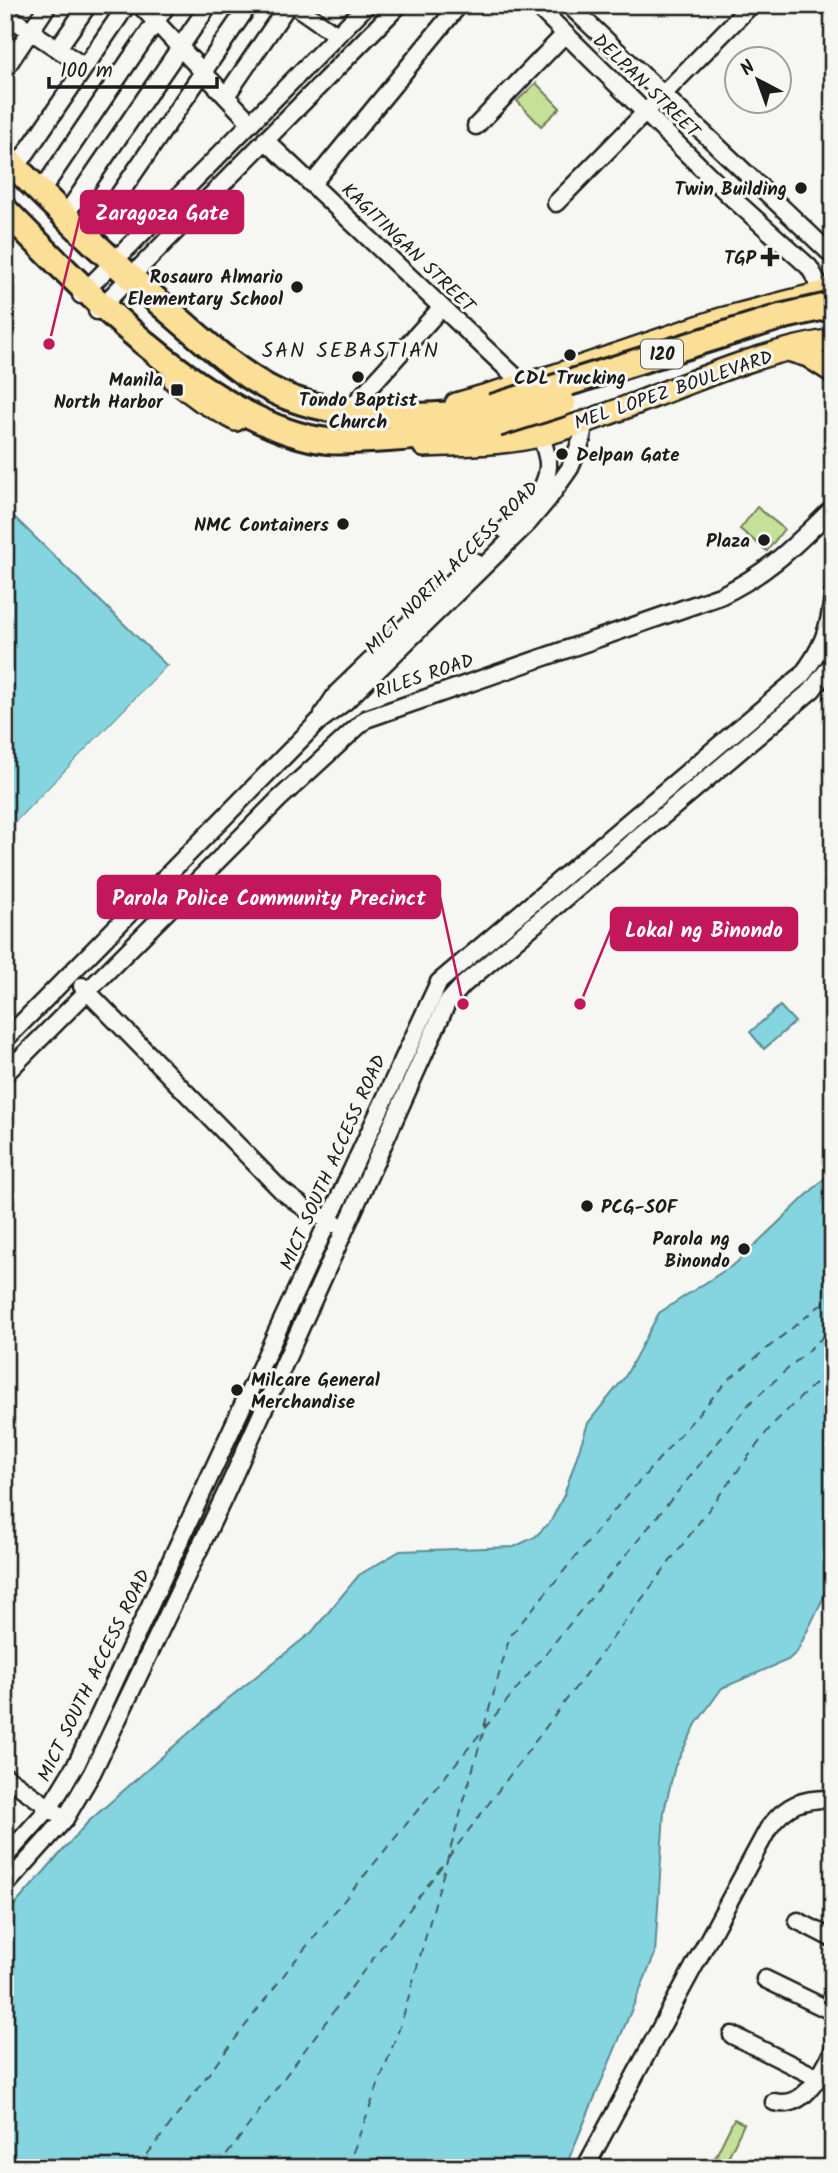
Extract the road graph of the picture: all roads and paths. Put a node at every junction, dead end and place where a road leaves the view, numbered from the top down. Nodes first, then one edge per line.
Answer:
1 (48, 5) edge
2 (88, 5) edge
3 (127, 5) edge
4 (140, 5) edge
5 (167, 5) edge
6 (209, 5) edge
7 (249, 5) edge
8 (291, 5) edge
9 (367, 5) edge
10 (399, 5) edge
11 (458, 5) edge
12 (536, 5) edge
13 (569, 5) edge
14 (751, 5) edge
15 (6, 9) edge
16 (156, 22) junction
17 (30, 30) junction
18 (565, 34) junction
19 (337, 36) junction
20 (180, 47) junction
21 (58, 48) junction
22 (85, 67) junction
23 (5, 69) edge
24 (205, 74) junction
25 (662, 94) junction
26 (226, 96) junction
27 (645, 113) junction
28 (251, 122) junction
29 (476, 126) dead end
30 (265, 140) junction
31 (10, 163) edge
32 (747, 177) junction
33 (312, 184) junction
34 (40, 193) junction
35 (730, 196) junction
36 (556, 203) dead end
37 (5, 210) edge
38 (64, 217) junction
39 (88, 240) junction
40 (831, 254) edge
41 (121, 270) junction
42 (88, 295) junction
43 (830, 296) edge
44 (766, 306) junction
45 (441, 308) junction
46 (833, 321) edge
47 (833, 340) edge
48 (783, 350) junction
49 (833, 372) edge
50 (523, 384) junction
51 (350, 409) junction
52 (421, 415) junction
53 (495, 416) junction
54 (584, 421) junction
55 (541, 435) junction
56 (833, 508) edge
57 (832, 603) edge
58 (833, 663) edge
59 (318, 722) junction
60 (71, 975) junction
61 (87, 991) junction
62 (5, 1040) edge
63 (5, 1074) edge
64 (329, 1220) junction
65 (346, 1229) junction
66 (261, 1368) junction
67 (279, 1376) junction
68 (162, 1582) junction
69 (179, 1590) junction
70 (5, 1776) edge
71 (833, 1799) edge
72 (50, 1807) junction
73 (65, 1819) junction
74 (5, 1857) edge
75 (5, 1885) edge
76 (798, 1922) dead end
77 (833, 1939) edge
78 (765, 1979) dead end
79 (833, 2012) edge
80 (733, 2035) dead end
81 (833, 2051) edge
82 (818, 2078) junction
83 (774, 2102) dead end
84 (585, 2168) edge

1 - 17 street
2 - 21 street
3 - 22 street
4 - 16 street
5 - 16 street
6 - 20 street
7 - 24 street
8 - 19 street
8 - 26 street
9 - 19 street
10 - 30 street
11 - 33 street
12 - 18 street, DELPAN STREET
13 - 25 street, DELPAN STREET
14 - 25 street
15 - 17 street
16 - 20 street
16 - 34 street
17 - 21 street
17 - 23 street
18 - 27 street, DELPAN STREET
18 - 29 street
19 - 28 street
20 - 24 street
20 - 38 street
21 - 22 street
22 - 31 street
24 - 26 street
24 - 39 street
25 - 27 street
25 - 32 street, DELPAN STREET
26 - 28 street
27 - 35 street, DELPAN STREET
27 - 36 street
28 - 41 street
30 - 33 street, KAGITINGAN STREET
30 - 41 street
31 - 34 highway, MEL LOPEZ BOULEVARD / 120
32 - 35 street
32 - 40 street, DELPAN STREET
33 - 45 street, KAGITINGAN STREET
34 - 38 highway, MEL LOPEZ BOULEVARD / 120
35 - 43 street, DELPAN STREET
37 - 42 highway, MEL LOPEZ BOULEVARD / 120
38 - 39 highway, MEL LOPEZ BOULEVARD / 120
39 - 41 highway, MEL LOPEZ BOULEVARD / 120
41 - 42 street
41 - 42 street
41 - 51 highway, MEL LOPEZ BOULEVARD / 120
42 - 53 highway, MEL LOPEZ BOULEVARD / 120
42 - 55 main road, MEL LOPEZ BOULEVARD / 120
43 - 44 main road, MEL LOPEZ BOULEVARD / 120
43 - 53 highway, MEL LOPEZ BOULEVARD / 120, bridge
44 - 48 main road
44 - 50 main road, MEL LOPEZ BOULEVARD / 120
45 - 50 street, KAGITINGAN STREET
45 - 51 street
46 - 53 highway, MEL LOPEZ BOULEVARD / 120, bridge
47 - 48 main road, MEL LOPEZ BOULEVARD / 120
48 - 49 main road
48 - 54 main road, MEL LOPEZ BOULEVARD / 120
50 - 52 main road, MEL LOPEZ BOULEVARD / 120
51 - 52 highway, MEL LOPEZ BOULEVARD / 120
52 - 53 highway, MEL LOPEZ BOULEVARD / 120
54 - 55 main road, MEL LOPEZ BOULEVARD / 120
54 - 59 street, MICT NORTH ACCESS ROAD
55 - 59 street, MICT NORTH ACCESS ROAD
56 - 61 street, RILES ROAD
57 - 64 street, MICT SOUTH ACCESS ROAD
58 - 65 street, MICT SOUTH ACCESS ROAD
59 - 60 street, MICT NORTH ACCESS ROAD
60 - 61 street
60 - 62 street, MICT NORTH ACCESS ROAD
61 - 63 street, RILES ROAD
61 - 64 street
64 - 65 street
64 - 66 street, MICT SOUTH ACCESS ROAD
65 - 67 street, MICT SOUTH ACCESS ROAD
66 - 67 street
66 - 68 street, MICT SOUTH ACCESS ROAD
67 - 69 street, MICT SOUTH ACCESS ROAD
68 - 69 street
68 - 72 street, MICT SOUTH ACCESS ROAD
69 - 73 street, MICT SOUTH ACCESS ROAD
70 - 72 street
71 - 84 street
72 - 73 street
72 - 74 street, MICT SOUTH ACCESS ROAD
73 - 75 street, MICT SOUTH ACCESS ROAD
76 - 77 street
78 - 79 street
80 - 82 street
81 - 82 street
82 - 83 street

